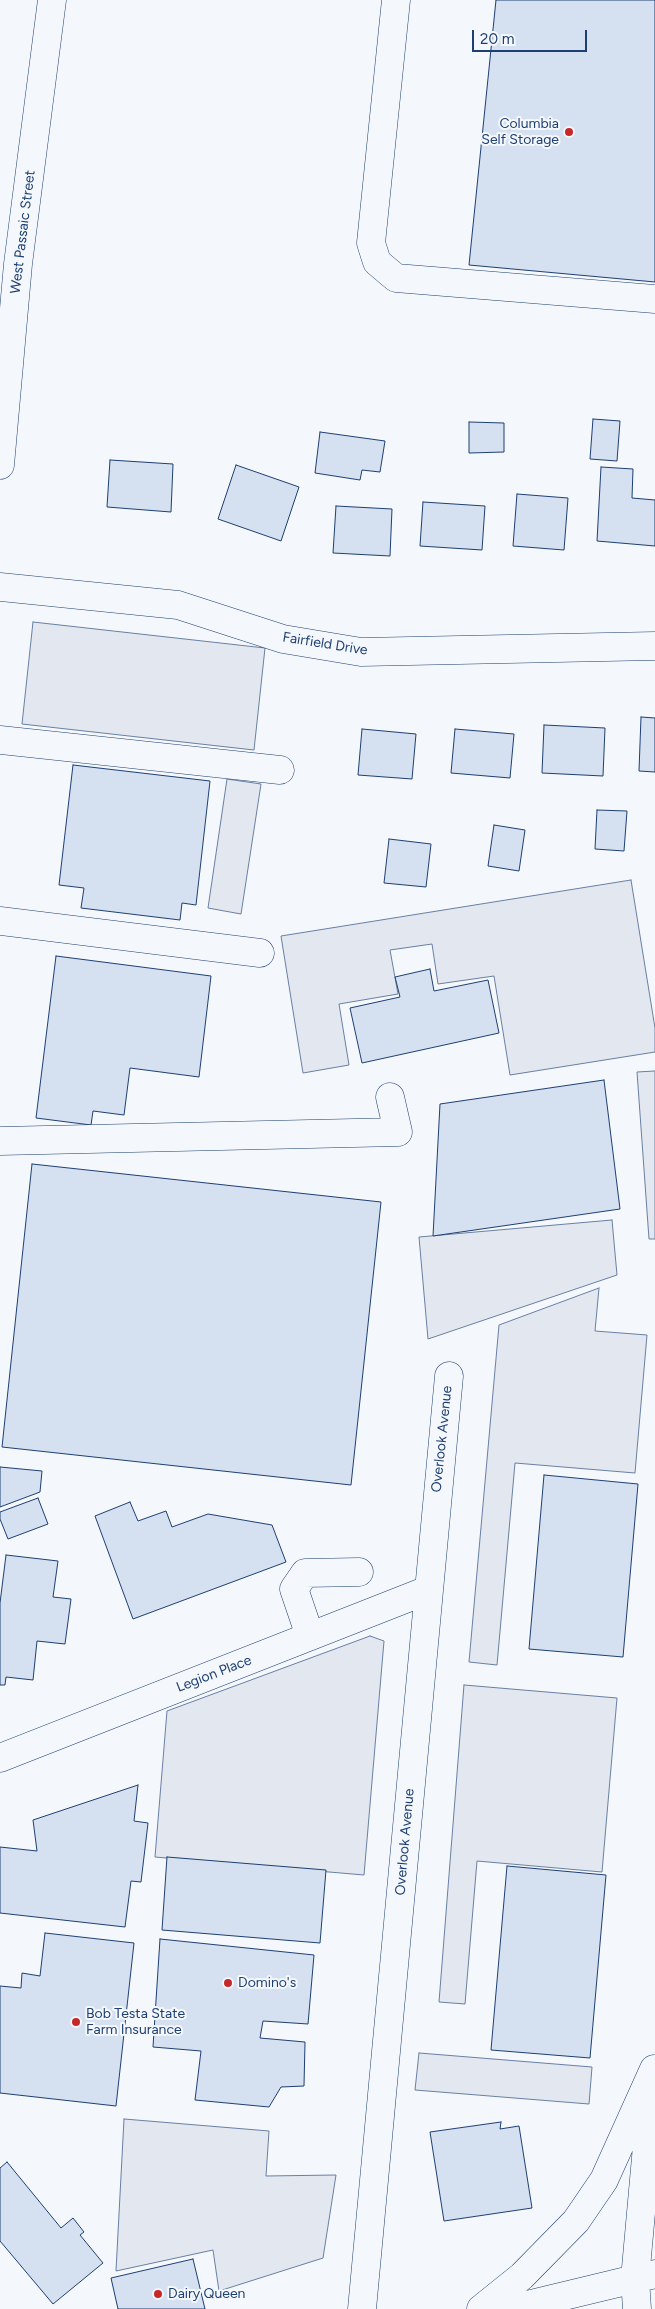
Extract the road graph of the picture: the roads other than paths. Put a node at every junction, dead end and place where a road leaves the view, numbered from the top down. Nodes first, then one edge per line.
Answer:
1 (52, 0) edge
2 (396, 0) edge
3 (9, 262) edge
4 (655, 299) edge
5 (0, 465) edge
6 (0, 587) edge
7 (655, 646) edge
8 (0, 740) edge
9 (280, 770) dead end
10 (0, 921) edge
11 (260, 953) dead end
12 (390, 1097) dead end
13 (0, 1141) edge
14 (449, 1376) dead end
15 (359, 1572) dead end
16 (428, 1590) junction
17 (310, 1636) junction
18 (0, 1758) edge
19 (655, 2065) edge
20 (645, 2276) edge
21 (362, 2309) edge
22 (481, 2309) edge
23 (510, 2309) edge
24 (638, 2309) edge

1 - 3 street, West Passaic Street
2 - 4 street
3 - 5 street, West Passaic Street
6 - 7 street, Fairfield Drive
8 - 9 street
10 - 11 street
12 - 13 street
14 - 16 street, Overlook Avenue
15 - 17 street
16 - 17 street, Legion Place
16 - 21 street, Overlook Avenue
17 - 18 street, Legion Place
19 - 20 street
19 - 22 street
20 - 23 street
20 - 24 street

